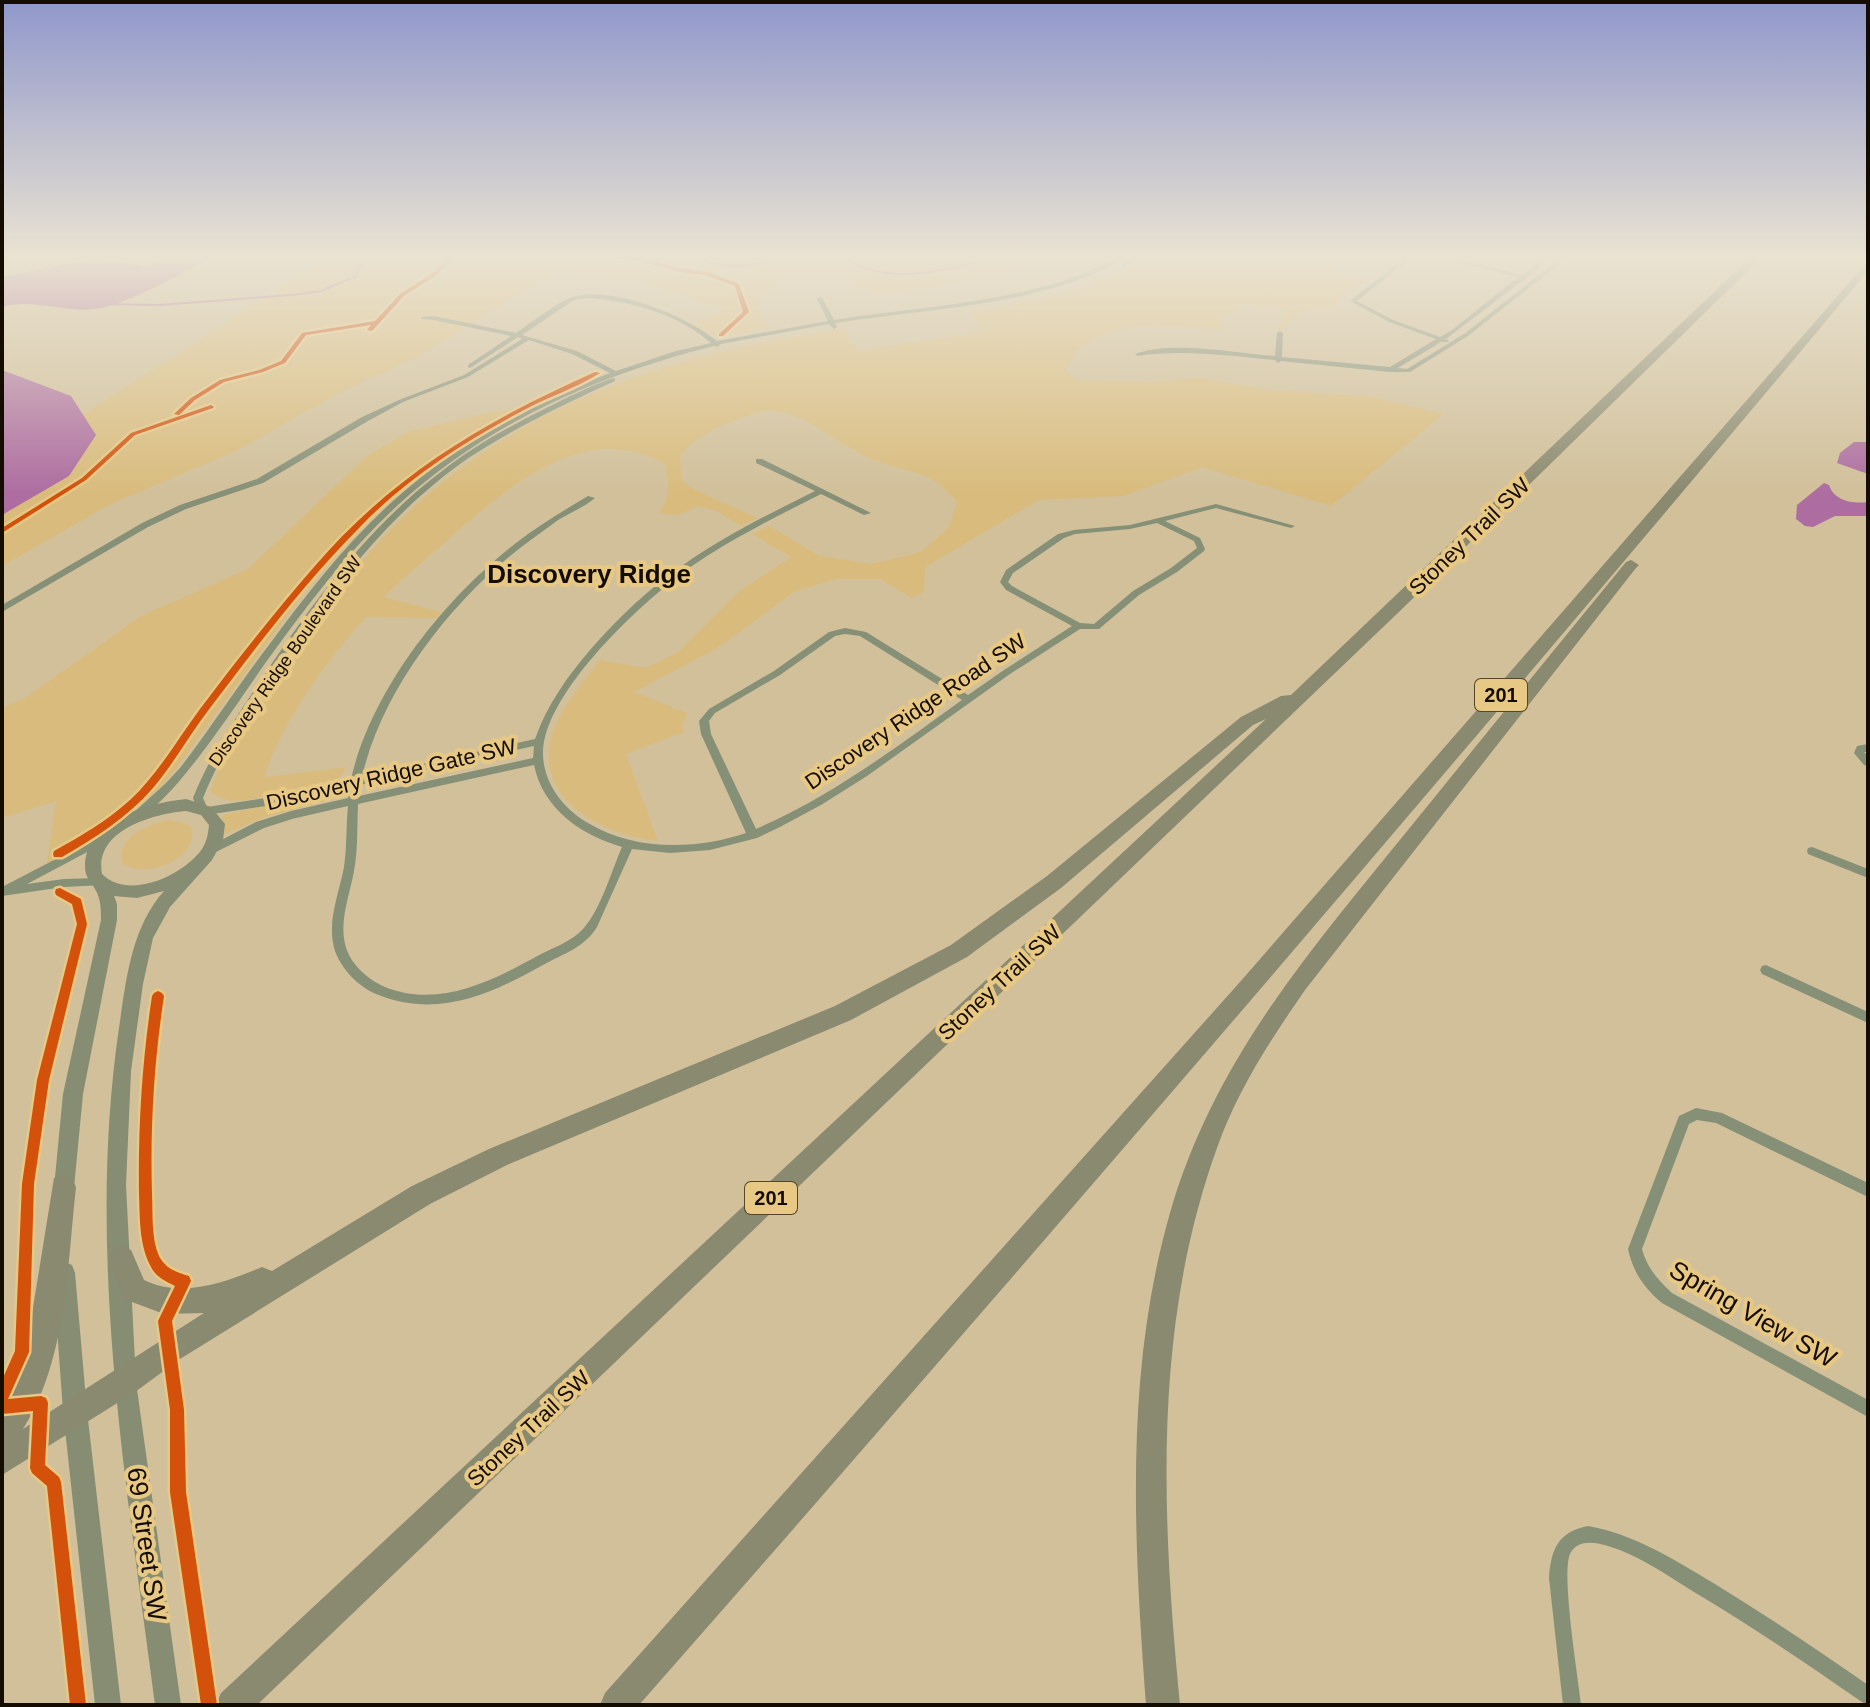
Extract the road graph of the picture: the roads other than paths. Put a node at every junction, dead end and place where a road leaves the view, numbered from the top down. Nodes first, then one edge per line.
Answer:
1 (1280, 333) dead end
2 (505, 334) edge
3 (520, 334) edge
4 (704, 334) edge
5 (780, 334) edge
6 (1425, 334) edge
7 (1450, 334) edge
8 (1466, 334) edge
9 (1677, 334) edge
10 (1810, 334) edge
11 (516, 336) junction
12 (528, 338) junction
13 (1442, 340) junction
14 (716, 344) junction
15 (1454, 344) junction
16 (1138, 354) dead end
17 (1278, 361) junction
18 (1389, 371) junction
19 (617, 374) junction
20 (759, 461) dead end
21 (1680, 488) junction
22 (821, 491) junction
23 (591, 498) dead end
24 (198, 501) junction
25 (867, 513) dead end
26 (1159, 521) junction
27 (1291, 526) dead end
28 (2, 609) edge
29 (1078, 626) junction
30 (1309, 689) junction
31 (969, 700) junction
32 (1868, 748) edge
33 (539, 751) junction
34 (1868, 762) edge
35 (355, 782) junction
36 (353, 801) junction
37 (204, 810) junction
38 (127, 822) junction
39 (110, 835) junction
40 (753, 835) junction
41 (629, 844) junction
42 (210, 851) junction
43 (1812, 851) dead end
44 (194, 867) junction
45 (1868, 874) edge
46 (100, 883) junction
47 (2, 892) edge
48 (1766, 970) dead end
49 (1868, 1018) edge
50 (63, 1187) junction
51 (1868, 1190) edge
52 (358, 1231) junction
53 (122, 1259) junction
54 (125, 1382) junction
55 (1868, 1409) edge
56 (75, 1411) junction
57 (2, 1437) edge
58 (2, 1460) edge
59 (1868, 1696) edge
60 (108, 1705) edge
61 (168, 1705) edge
62 (233, 1705) edge
63 (617, 1705) edge
64 (1163, 1705) edge
65 (1572, 1705) edge

1 - 17 street
2 - 11 street
3 - 11 street
4 - 14 street
5 - 14 street, Discovery Ridge Boulevard SW
6 - 13 street
7 - 13 street
8 - 15 street
9 - 30 highway, Stoney Trail SW / 201
10 - 21 highway, 201
11 - 12 street
11 - 24 street
12 - 19 street
12 - 24 street
13 - 15 street
13 - 18 street
14 - 19 street, Discovery Ridge Boulevard SW
15 - 18 street
16 - 17 street
17 - 18 street
19 - 37 street, Discovery Ridge Boulevard SW
19 - 38 street, Discovery Ridge Boulevard SW
20 - 22 street
21 - 63 highway, 201
21 - 64 highway
22 - 25 street
22 - 33 street
23 - 35 street
24 - 28 street
26 - 27 street
26 - 29 street, Discovery Ridge Road SW
26 - 29 street
29 - 31 street, Discovery Ridge Road SW
30 - 52 highway
30 - 62 highway, Stoney Trail SW / 201
31 - 40 street, Discovery Ridge Road SW
31 - 40 street
32 - 34 street
33 - 35 street, Discovery Ridge Gate SW
33 - 36 street, Discovery Ridge Gate SW
33 - 41 street, Discovery Ridge Road SW
35 - 36 street
35 - 37 street, Discovery Ridge Gate SW
36 - 41 street
36 - 42 street, Discovery Ridge Gate SW
37 - 38 street
37 - 42 street
38 - 39 street
39 - 46 street
39 - 47 street
40 - 41 street, Discovery Ridge Road SW
42 - 44 street
43 - 45 street
44 - 46 street
44 - 53 street
46 - 47 street
46 - 50 street
48 - 49 street
50 - 56 street
50 - 57 highway
51 - 55 street, Spring View SW
52 - 53 highway
52 - 54 highway
53 - 54 street
54 - 56 highway
54 - 61 street, 69 Street SW
56 - 58 highway
56 - 60 street
59 - 65 street

